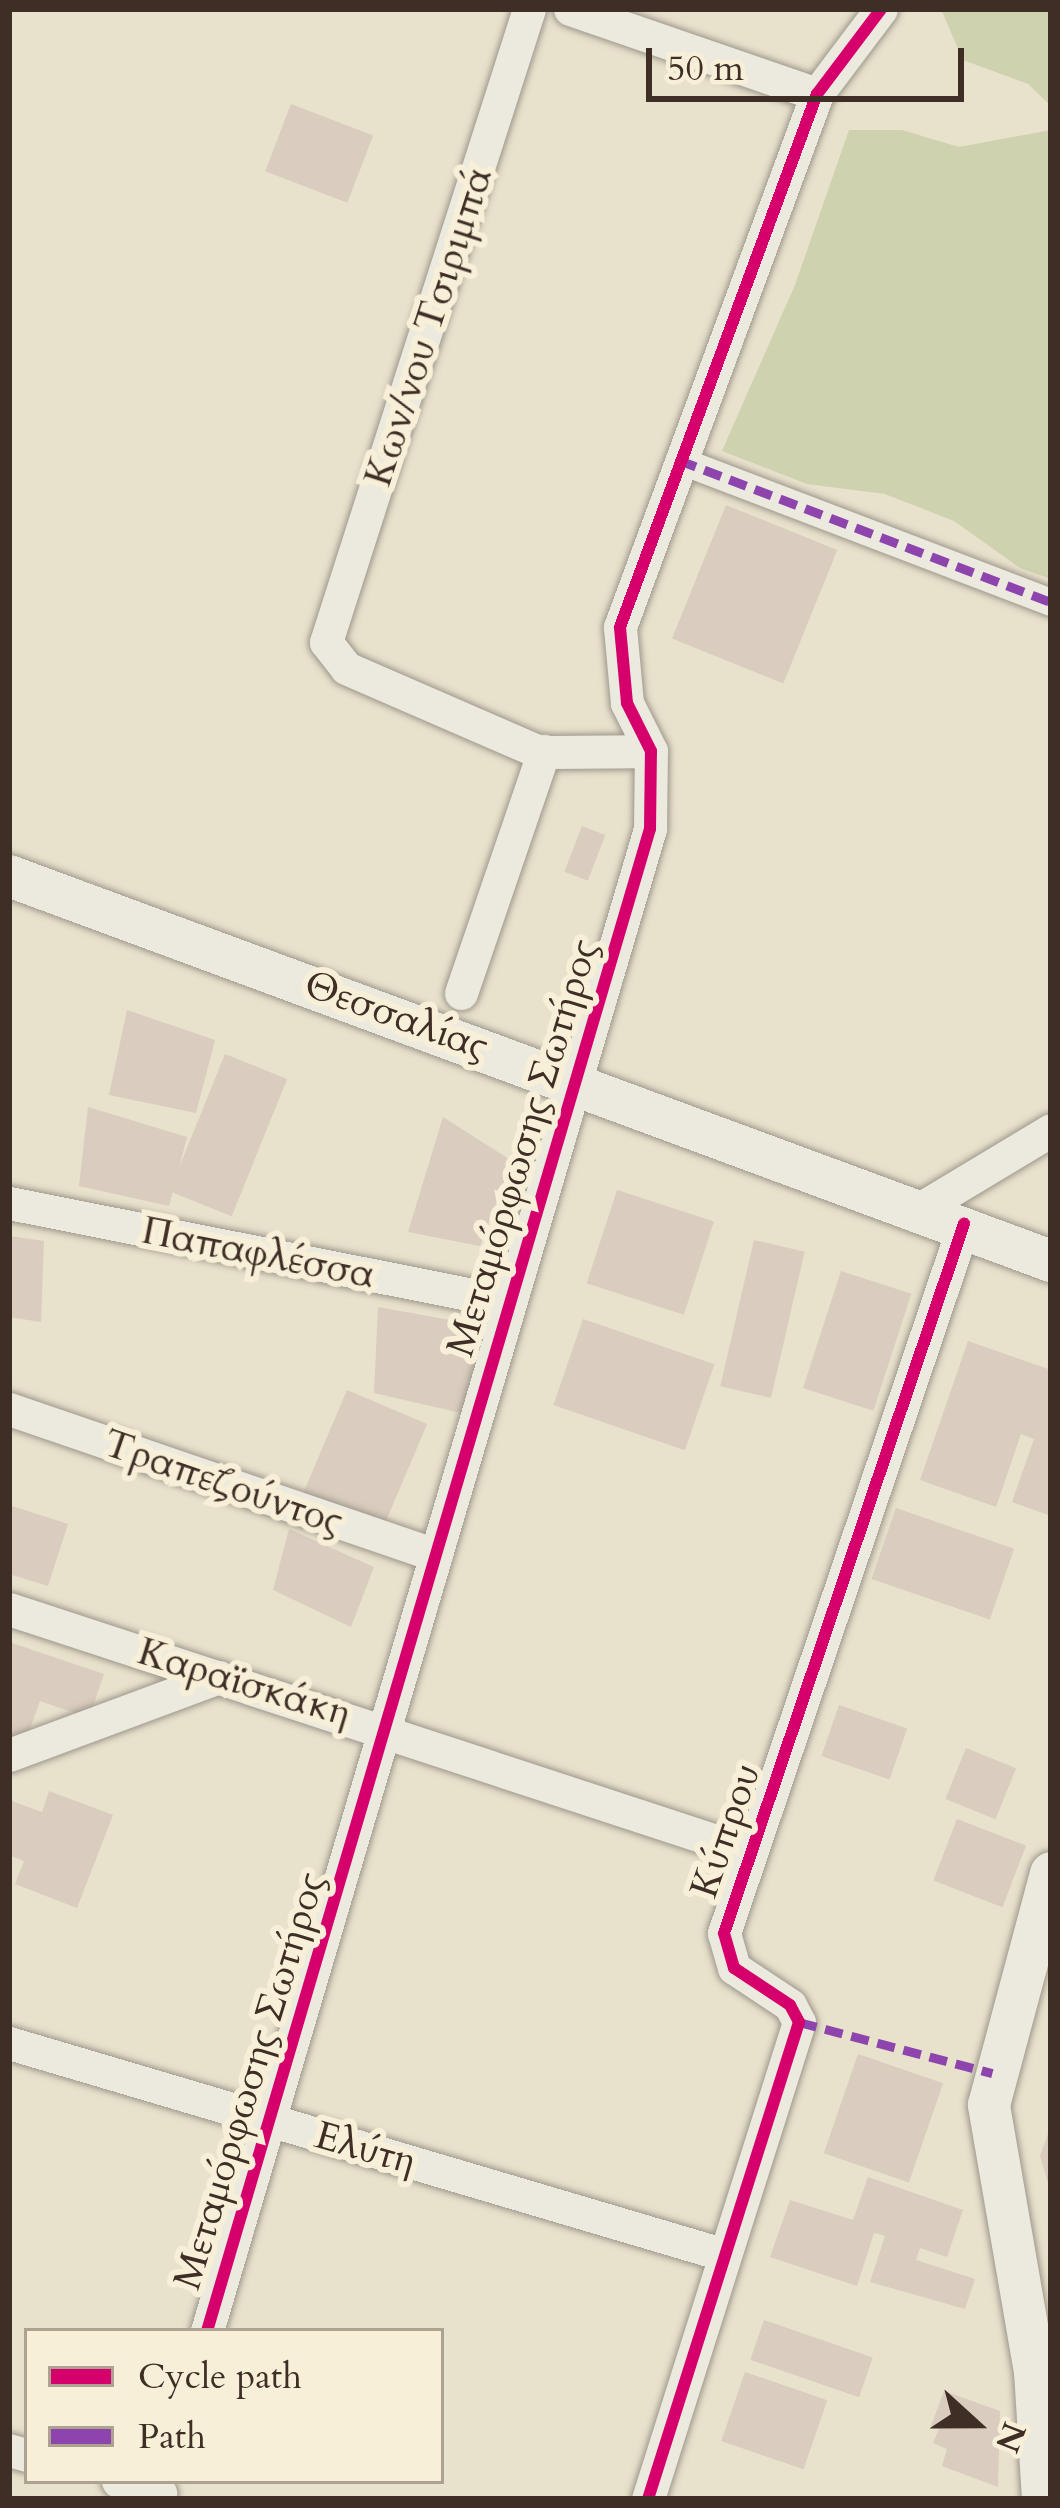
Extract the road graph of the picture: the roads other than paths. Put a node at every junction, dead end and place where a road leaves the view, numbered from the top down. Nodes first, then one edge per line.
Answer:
1 (530, 9) edge
2 (570, 9) edge
3 (881, 9) edge
4 (817, 94) junction
5 (679, 460) junction
6 (1051, 602) edge
7 (651, 751) junction
8 (544, 752) junction
9 (9, 876) edge
10 (461, 993) dead end
11 (574, 1080) junction
12 (1051, 1130) edge
13 (9, 1203) edge
14 (923, 1208) junction
15 (964, 1224) junction
16 (1051, 1261) edge
17 (508, 1303) junction
18 (9, 1409) edge
19 (436, 1555) junction
20 (9, 1610) edge
21 (219, 1677) junction
22 (387, 1727) junction
23 (9, 1755) edge
24 (750, 1852) junction
25 (1048, 1898) edge
26 (9, 2043) edge
27 (269, 2120) junction
28 (722, 2254) junction
29 (1033, 2274) edge
30 (208, 2328) edge
31 (131, 2484) edge
32 (160, 2491) edge
33 (648, 2499) edge
34 (1042, 2499) edge

1 - 8 street, Κων/νου Τσιριμπά
2 - 4 street
3 - 4 street, Μεταμόρφωσης Σωτήρος
4 - 5 street, Μεταμόρφωσης Σωτήρος
5 - 6 street
5 - 7 street, Μεταμόρφωσης Σωτήρος
7 - 8 street
7 - 11 street, Μεταμόρφωσης Σωτήρος
8 - 10 street
9 - 11 street, Θεσσαλίας
11 - 14 street, Θεσσαλίας
11 - 17 street, Μεταμόρφωσης Σωτήρος
12 - 14 street
13 - 17 street, Παπαφλέσσα
14 - 15 street, Θεσσαλίας
15 - 16 street, Θεσσαλίας
15 - 24 street, Κύπρου
17 - 19 street, Μεταμόρφωσης Σωτήρος
18 - 19 street, Τραπεζούντος
19 - 22 street, Μεταμόρφωσης Σωτήρος
20 - 21 street, Καραϊσκάκη
21 - 22 street, Καραϊσκάκη
21 - 23 street
22 - 24 street, Καραϊσκάκη
22 - 27 street, Μεταμόρφωσης Σωτήρος
24 - 28 street, Κύπρου
25 - 29 street
26 - 27 street, Ελύτη
27 - 28 street, Ελύτη
27 - 30 street, Μεταμόρφωσης Σωτήρος
28 - 33 street, Κύπρου
29 - 34 street
31 - 32 street

